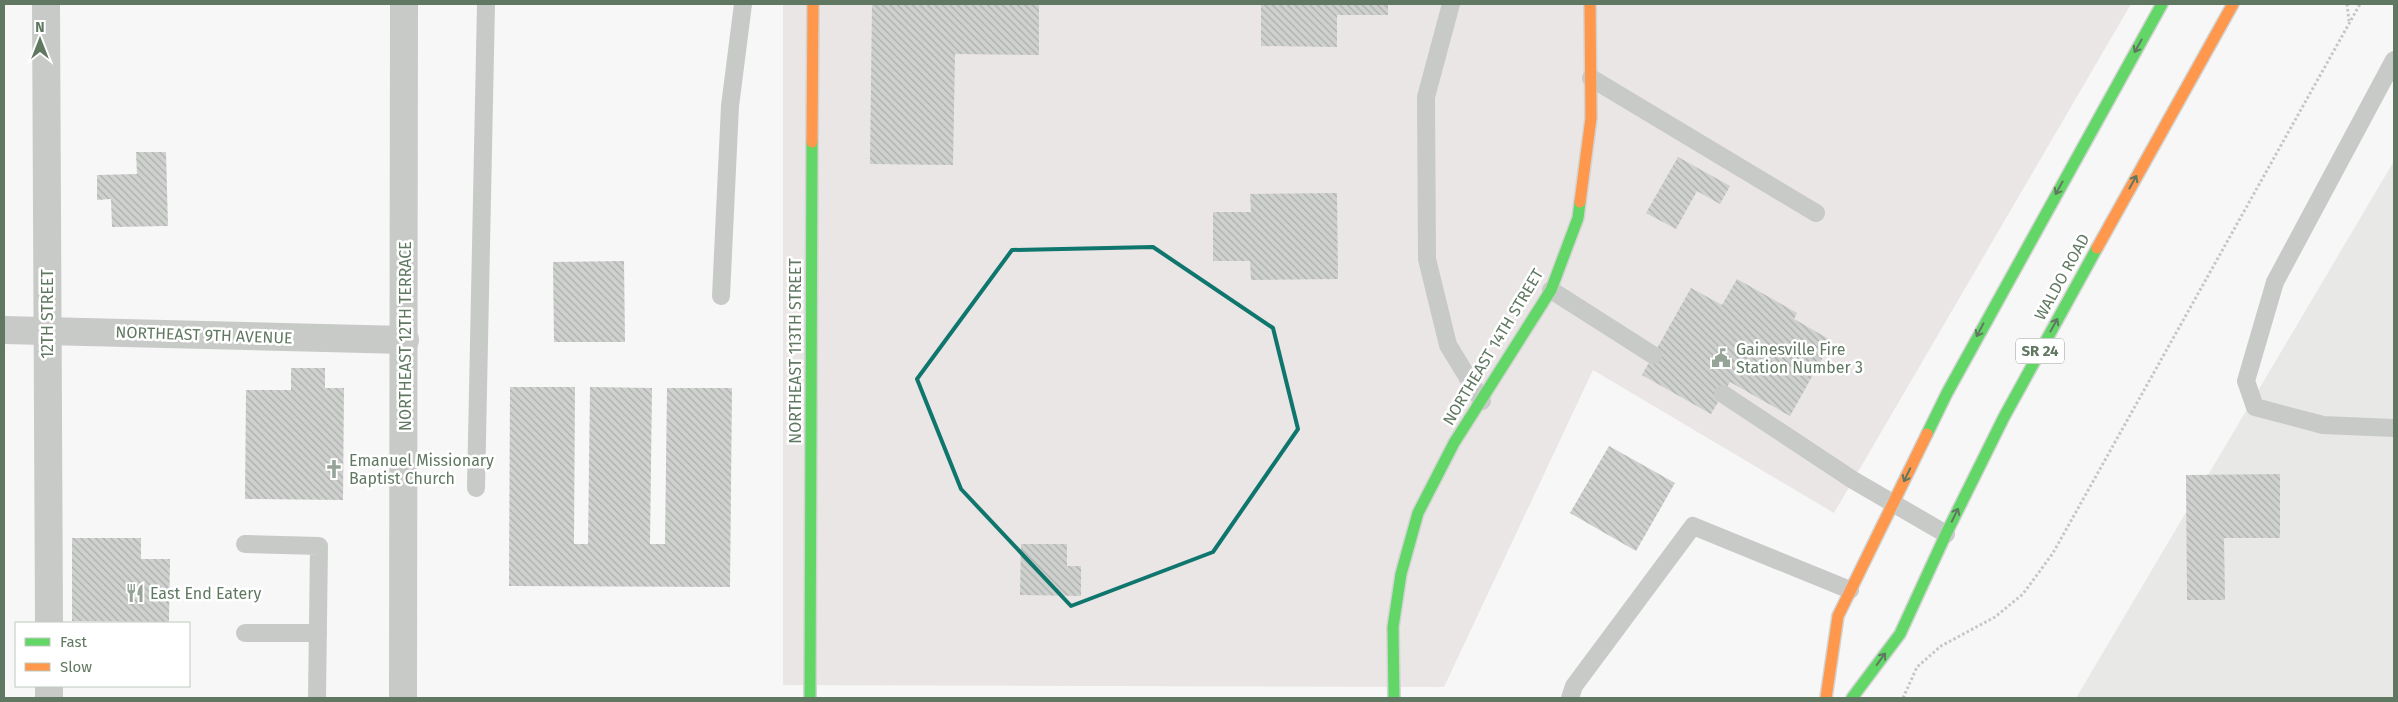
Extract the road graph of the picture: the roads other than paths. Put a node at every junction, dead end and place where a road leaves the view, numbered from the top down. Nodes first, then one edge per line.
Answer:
1 (46, 4) edge
2 (404, 4) edge
3 (486, 4) edge
4 (743, 4) edge
5 (813, 4) edge
6 (1451, 4) edge
7 (1590, 4) edge
8 (2162, 4) edge
9 (2233, 4) edge
10 (2394, 60) edge
11 (1591, 78) junction
12 (1816, 213) dead end
13 (1551, 290) junction
14 (721, 296) dead end
15 (4, 330) edge
16 (47, 330) junction
17 (405, 340) junction
18 (1653, 354) dead end
19 (1724, 394) dead end
20 (1482, 401) junction
21 (2394, 428) edge
22 (476, 488) dead end
23 (1892, 504) junction
24 (1946, 534) junction
25 (245, 544) dead end
26 (1850, 590) junction
27 (49, 622) edge
28 (245, 633) dead end
29 (318, 633) junction
30 (317, 698) edge
31 (403, 698) edge
32 (810, 698) edge
33 (1394, 698) edge
34 (1570, 698) edge
35 (1826, 698) edge
36 (1852, 698) edge

1 - 16 street, 12TH STREET
2 - 17 street, NORTHEAST 12TH TERRACE
3 - 22 lane
4 - 14 lane
5 - 32 main road, NORTHEAST 113TH STREET
6 - 20 lane
7 - 11 main road, NORTHEAST 14TH STREET
8 -> 23 main road
24 -> 9 main road, WALDO ROAD / SR 24
10 - 21 lane
11 - 12 lane
11 - 13 main road, NORTHEAST 14TH STREET
13 - 18 lane
13 - 20 main road, NORTHEAST 14TH STREET
15 - 16 street, NORTHEAST 9TH AVENUE
16 - 17 street, NORTHEAST 9TH AVENUE
16 - 27 street, 12TH STREET
17 - 31 street, NORTHEAST 12TH TERRACE
19 - 23 lane
20 - 33 main road, NORTHEAST 14TH STREET
23 - 24 lane
23 - 26 main road
36 -> 24 main road, WALDO ROAD / SR 24
25 - 29 lane
26 - 34 lane
26 - 35 main road
28 - 29 lane
29 - 30 lane

